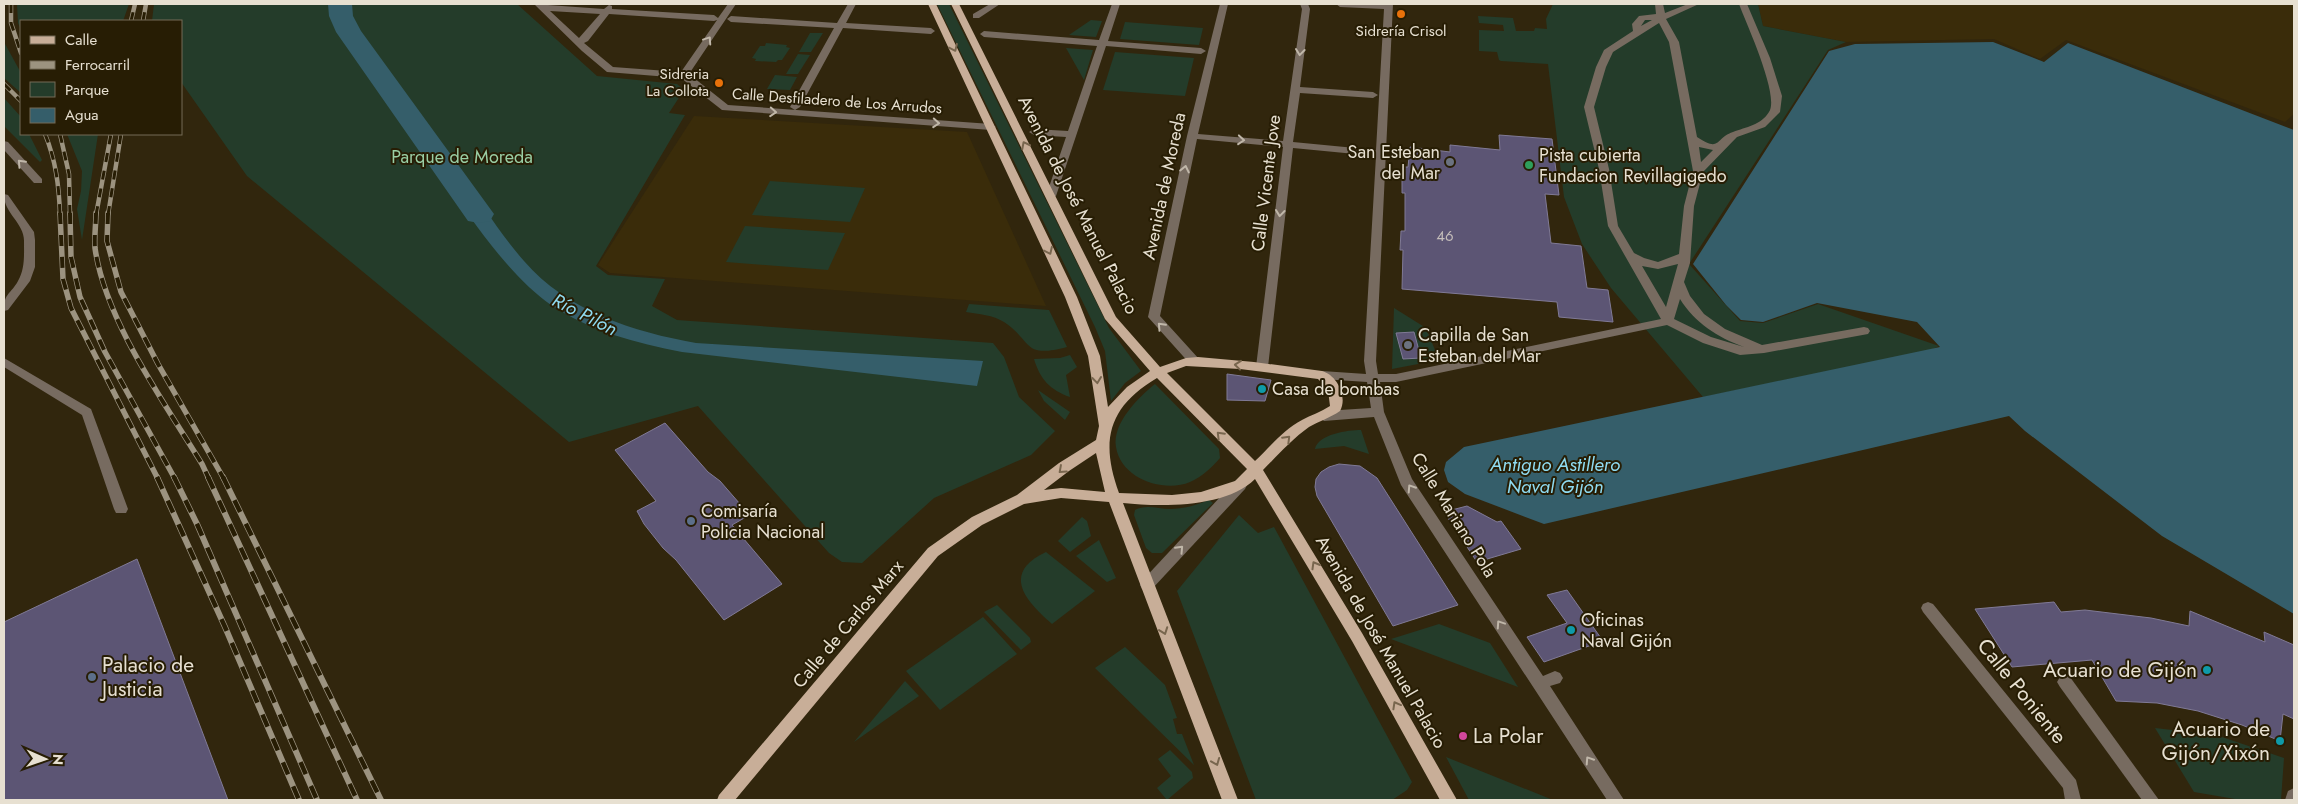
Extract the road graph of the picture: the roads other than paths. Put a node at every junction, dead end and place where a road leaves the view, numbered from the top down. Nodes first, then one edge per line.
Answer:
1 (612, 4) edge
2 (732, 4) edge
3 (852, 4) edge
4 (932, 4) edge
5 (954, 4) edge
6 (996, 4) edge
7 (1116, 4) edge
8 (1224, 4) edge
9 (1304, 4) edge
10 (1340, 4) edge
11 (1659, 4) edge
12 (1696, 4) edge
13 (1743, 4) edge
14 (1389, 5) edge
15 (540, 6) edge
16 (606, 12) junction
17 (976, 16) dead end
18 (1663, 17) junction
19 (714, 18) dead end
20 (731, 19) dead end
21 (839, 26) junction
22 (931, 31) dead end
23 (1668, 31) junction
24 (1640, 32) junction
25 (984, 34) dead end
26 (579, 42) junction
27 (1103, 43) junction
28 (1201, 51) dead end
29 (684, 75) junction
30 (1296, 90) junction
31 (1373, 95) dead end
32 (795, 107) dead end
33 (991, 127) junction
34 (1034, 132) dead end
35 (1073, 134) junction
36 (1192, 136) junction
37 (1692, 138) junction
38 (4, 144) edge
39 (1288, 144) junction
40 (1723, 145) junction
41 (1381, 153) junction
42 (1698, 171) junction
43 (38, 181) dead end
44 (1051, 196) junction
45 (4, 197) edge
46 (1630, 255) junction
47 (1684, 256) junction
48 (1679, 281) junction
49 (4, 307) edge
50 (1668, 321) junction
51 (1864, 331) dead end
52 (1764, 349) junction
53 (4, 362) edge
54 (1194, 362) junction
55 (1262, 367) junction
56 (1158, 372) junction
57 (1322, 375) junction
58 (1372, 378) junction
59 (1378, 412) junction
60 (1324, 416) junction
61 (1105, 427) junction
62 (1102, 442) junction
63 (1255, 469) junction
64 (1240, 485) junction
65 (1022, 498) junction
66 (1115, 499) junction
67 (121, 509) dead end
68 (1147, 585) junction
69 (1930, 610) dead end
70 (1555, 678) dead end
71 (2065, 682) dead end
72 (1540, 683) junction
73 (2294, 796) edge
74 (725, 800) edge
75 (1230, 800) edge
76 (1449, 800) edge
77 (1616, 800) edge
78 (2073, 800) edge
79 (2152, 800) edge
80 (2293, 800) edge

1 - 16 street
29 -> 2 street
3 - 21 street
4 -> 33 main road
44 -> 5 main road, Avenida de José Manuel Palacio
6 - 17 street
7 - 27 street
8 - 36 street, Avenida de Moreda
9 -> 30 street, Calle Vicente Jove
10 - 14 street
11 - 18 street
12 - 18 street
13 - 40 street
14 - 41 street, Calle Mariano Pola
15 - 16 street
15 - 26 street
16 - 19 street
16 - 26 street
18 - 23 street
18 - 24 street
20 - 21 street
21 - 22 street
21 - 32 street
23 - 24 street
23 - 37 street
24 - 46 street
25 - 27 street
26 - 29 street
27 - 28 street
27 - 35 street
29 -> 33 street, Calle Desfiladero de Los Arrudos
30 - 31 street
30 - 39 street, Calle Vicente Jove
33 -> 61 main road
34 - 35 street
35 - 44 street
36 -> 39 street
54 -> 36 street, Avenida de Moreda
37 - 40 street
37 - 42 street
43 -> 38 street
39 - 41 street
39 -> 55 street, Calle Vicente Jove
40 - 42 street
41 - 58 street, Calle Mariano Pola
42 - 47 street
44 - 56 main road, Avenida de José Manuel Palacio
45 - 49 street
46 - 47 street
46 - 50 street
47 - 48 street
48 - 50 street
48 - 52 street
50 - 52 street
50 - 58 street
51 - 52 street
53 - 67 street
55 -> 54 main road
54 - 56 main road
55 - 57 main road
56 - 61 main road
63 -> 56 main road, Avenida de José Manuel Palacio
57 - 58 street
57 - 60 main road
58 - 59 street, Calle Mariano Pola
59 - 60 street
72 -> 59 street, Calle Mariano Pola
63 -> 60 main road
61 - 62 main road
62 -> 65 main road, Calle de Carlos Marx
62 - 66 main road
63 - 64 main road
76 -> 63 main road, Avenida de José Manuel Palacio
64 - 66 main road, Calle de Carlos Marx
68 -> 64 street
65 - 66 main road, Calle de Carlos Marx
65 - 74 main road, Calle de Carlos Marx
66 - 68 main road
68 -> 75 main road
69 - 78 street, Calle Poniente
70 - 72 street
71 - 79 street
77 -> 72 street, Calle Mariano Pola
73 - 80 street

